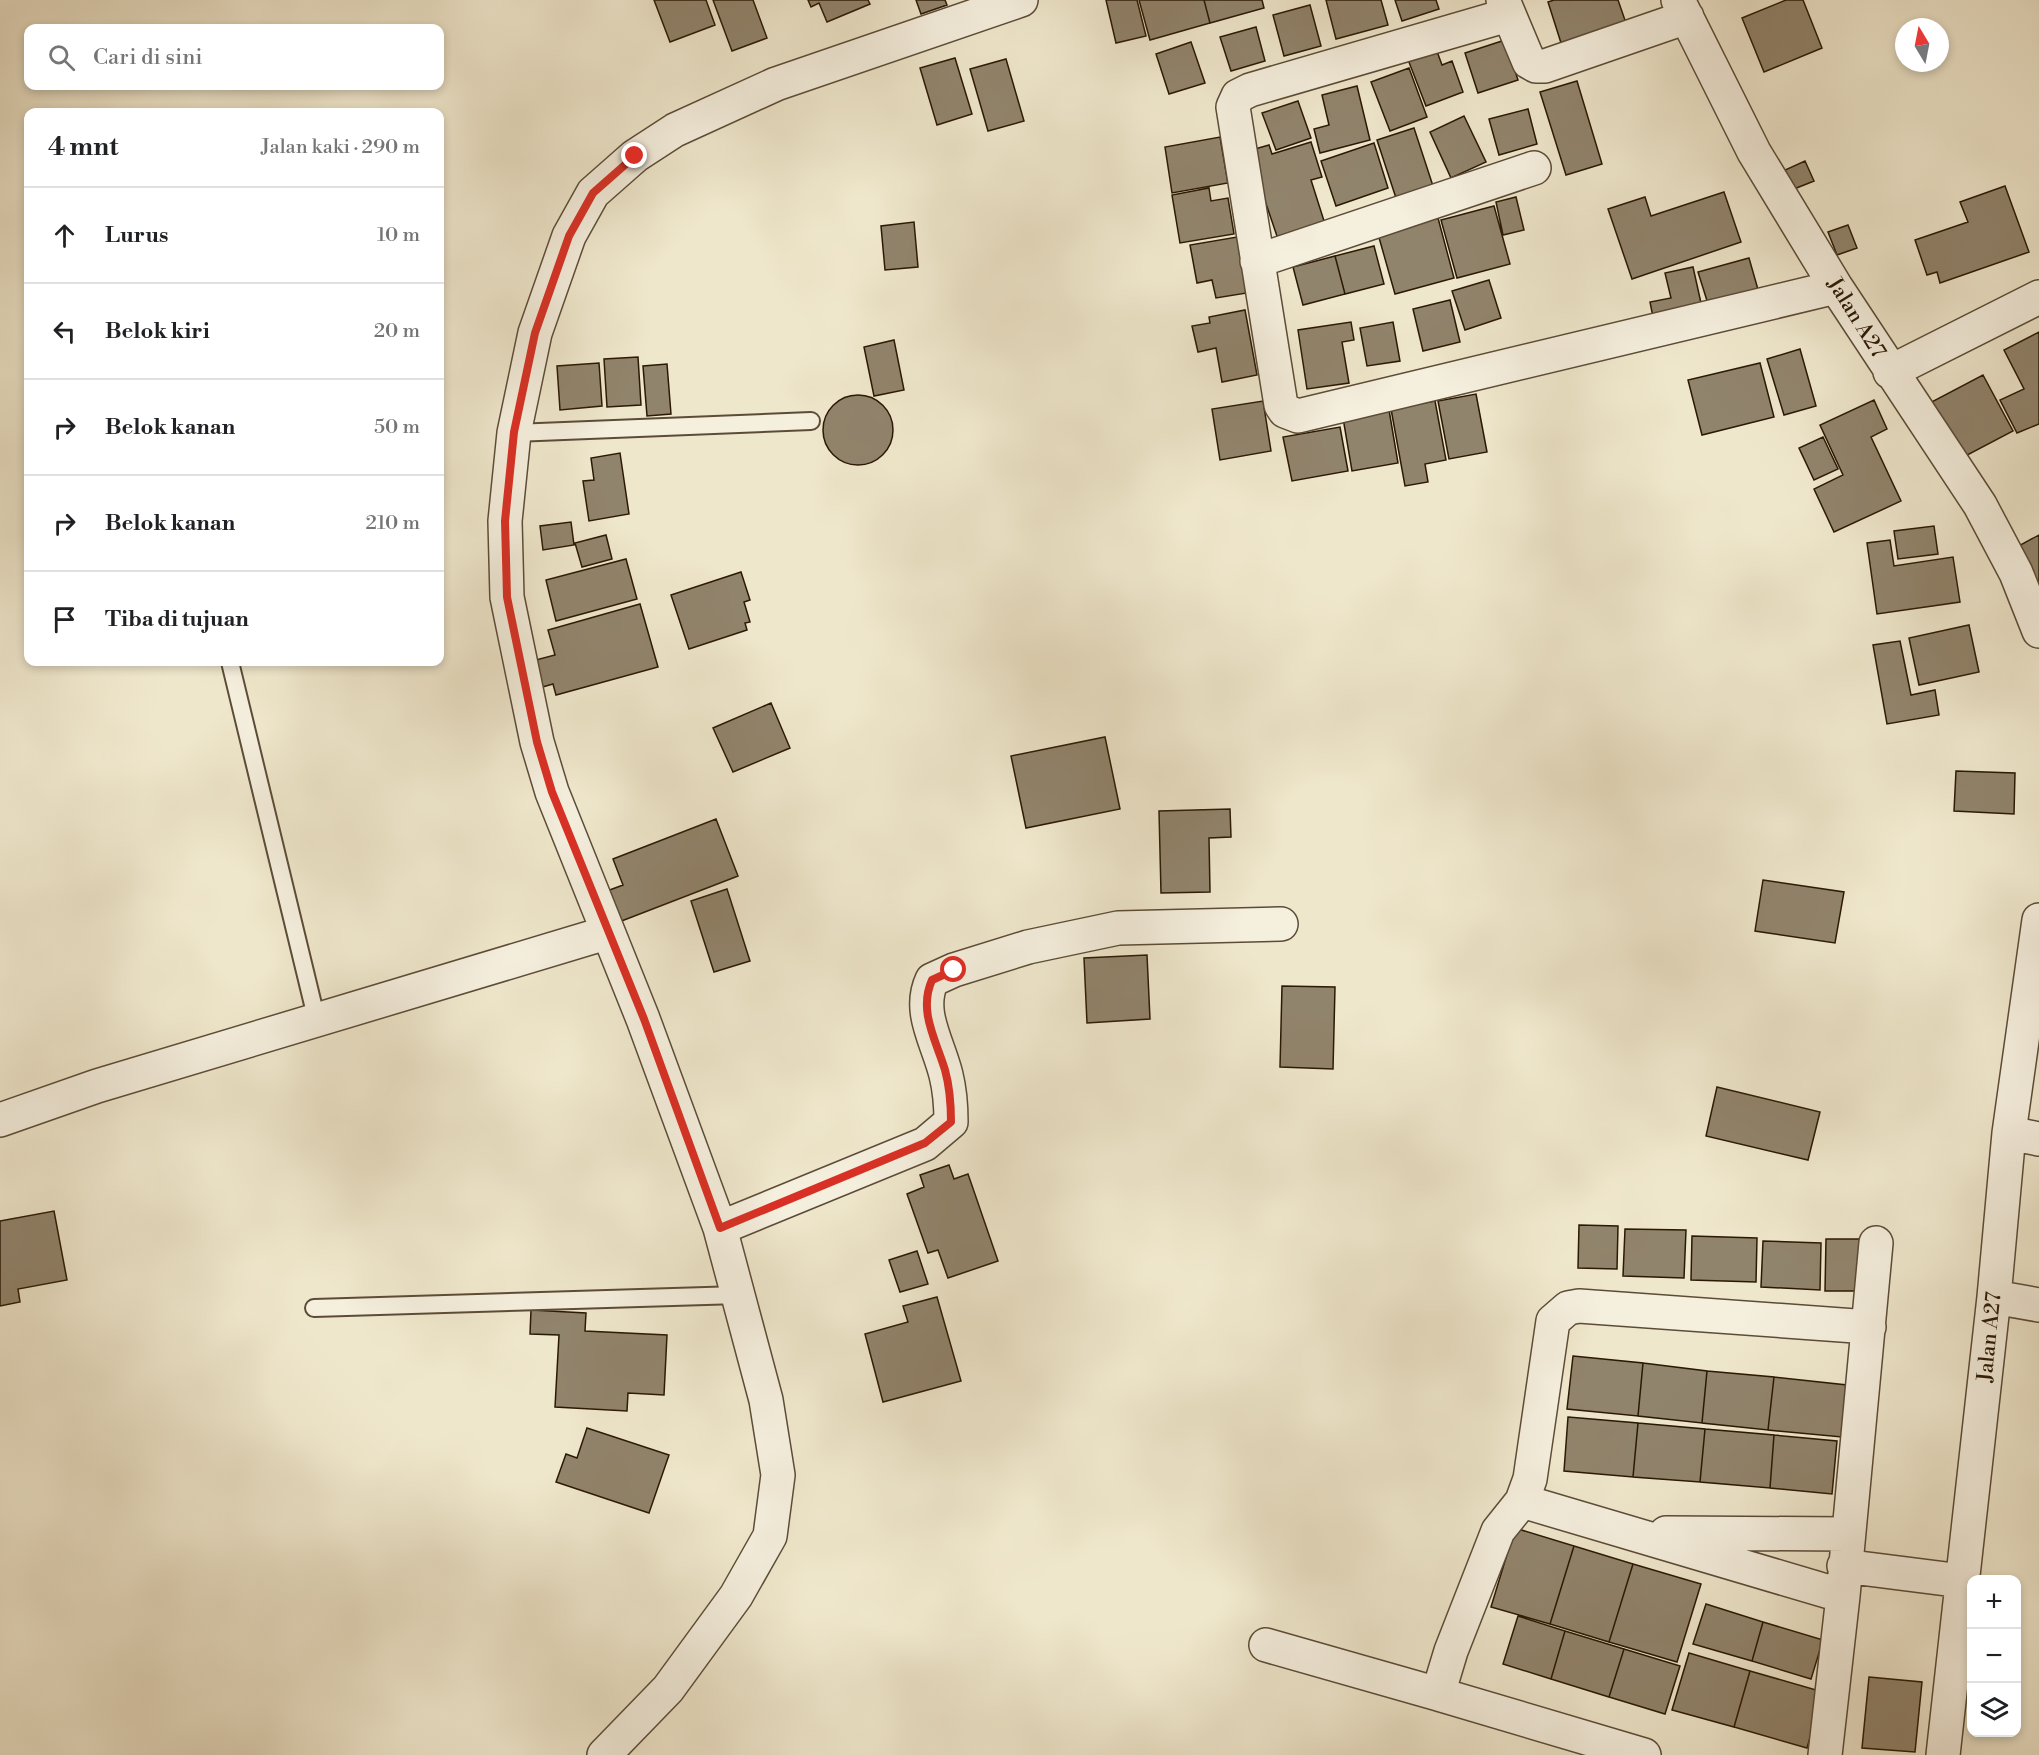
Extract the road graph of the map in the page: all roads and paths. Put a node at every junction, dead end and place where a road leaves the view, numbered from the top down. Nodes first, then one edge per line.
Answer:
1 (1021, 0) edge
2 (1506, 8) edge
3 (1682, 9) edge
4 (1534, 168) dead end
5 (1257, 261) junction
6 (1836, 288) junction
7 (2039, 297) edge
8 (1890, 372) junction
9 (812, 421) dead end
10 (514, 432) junction
11 (2039, 631) edge
12 (231, 666) edge
13 (2039, 920) edge
14 (1281, 924) dead end
15 (606, 933) junction
16 (317, 1022) junction
17 (0, 1120) edge
18 (2024, 1136) edge
19 (720, 1228) junction
20 (1876, 1243) dead end
21 (739, 1295) junction
22 (1994, 1296) junction
23 (2039, 1305) edge
24 (314, 1308) dead end
25 (1869, 1327) junction
26 (1522, 1501) junction
27 (1629, 1533) junction
28 (1845, 1566) junction
29 (1962, 1581) junction
30 (1266, 1645) dead end
31 (1438, 1694) junction
32 (604, 1755) edge
33 (1644, 1755) edge
34 (1825, 1755) edge
35 (1943, 1755) edge

1 - 10 street
2 - 3 street
2 - 5 street
3 - 6 street, Jalan A27
4 - 5 street
5 - 6 street
6 - 8 street, Jalan A27
7 - 8 street
8 - 11 street, Jalan A27
9 - 10 lane
10 - 15 street
12 - 16 lane
13 - 18 street, Jalan A27
14 - 19 street
15 - 16 street
15 - 19 street
16 - 17 street
18 - 22 street, Jalan A27
19 - 21 street
20 - 25 street
21 - 24 lane
21 - 32 street
22 - 23 street
22 - 29 street, Jalan A27
25 - 26 street
25 - 28 street
26 - 27 street
26 - 31 street
27 - 28 street
27 - 28 street
28 - 29 street
28 - 34 street
29 - 35 street, Jalan A27
30 - 31 street
31 - 33 street

